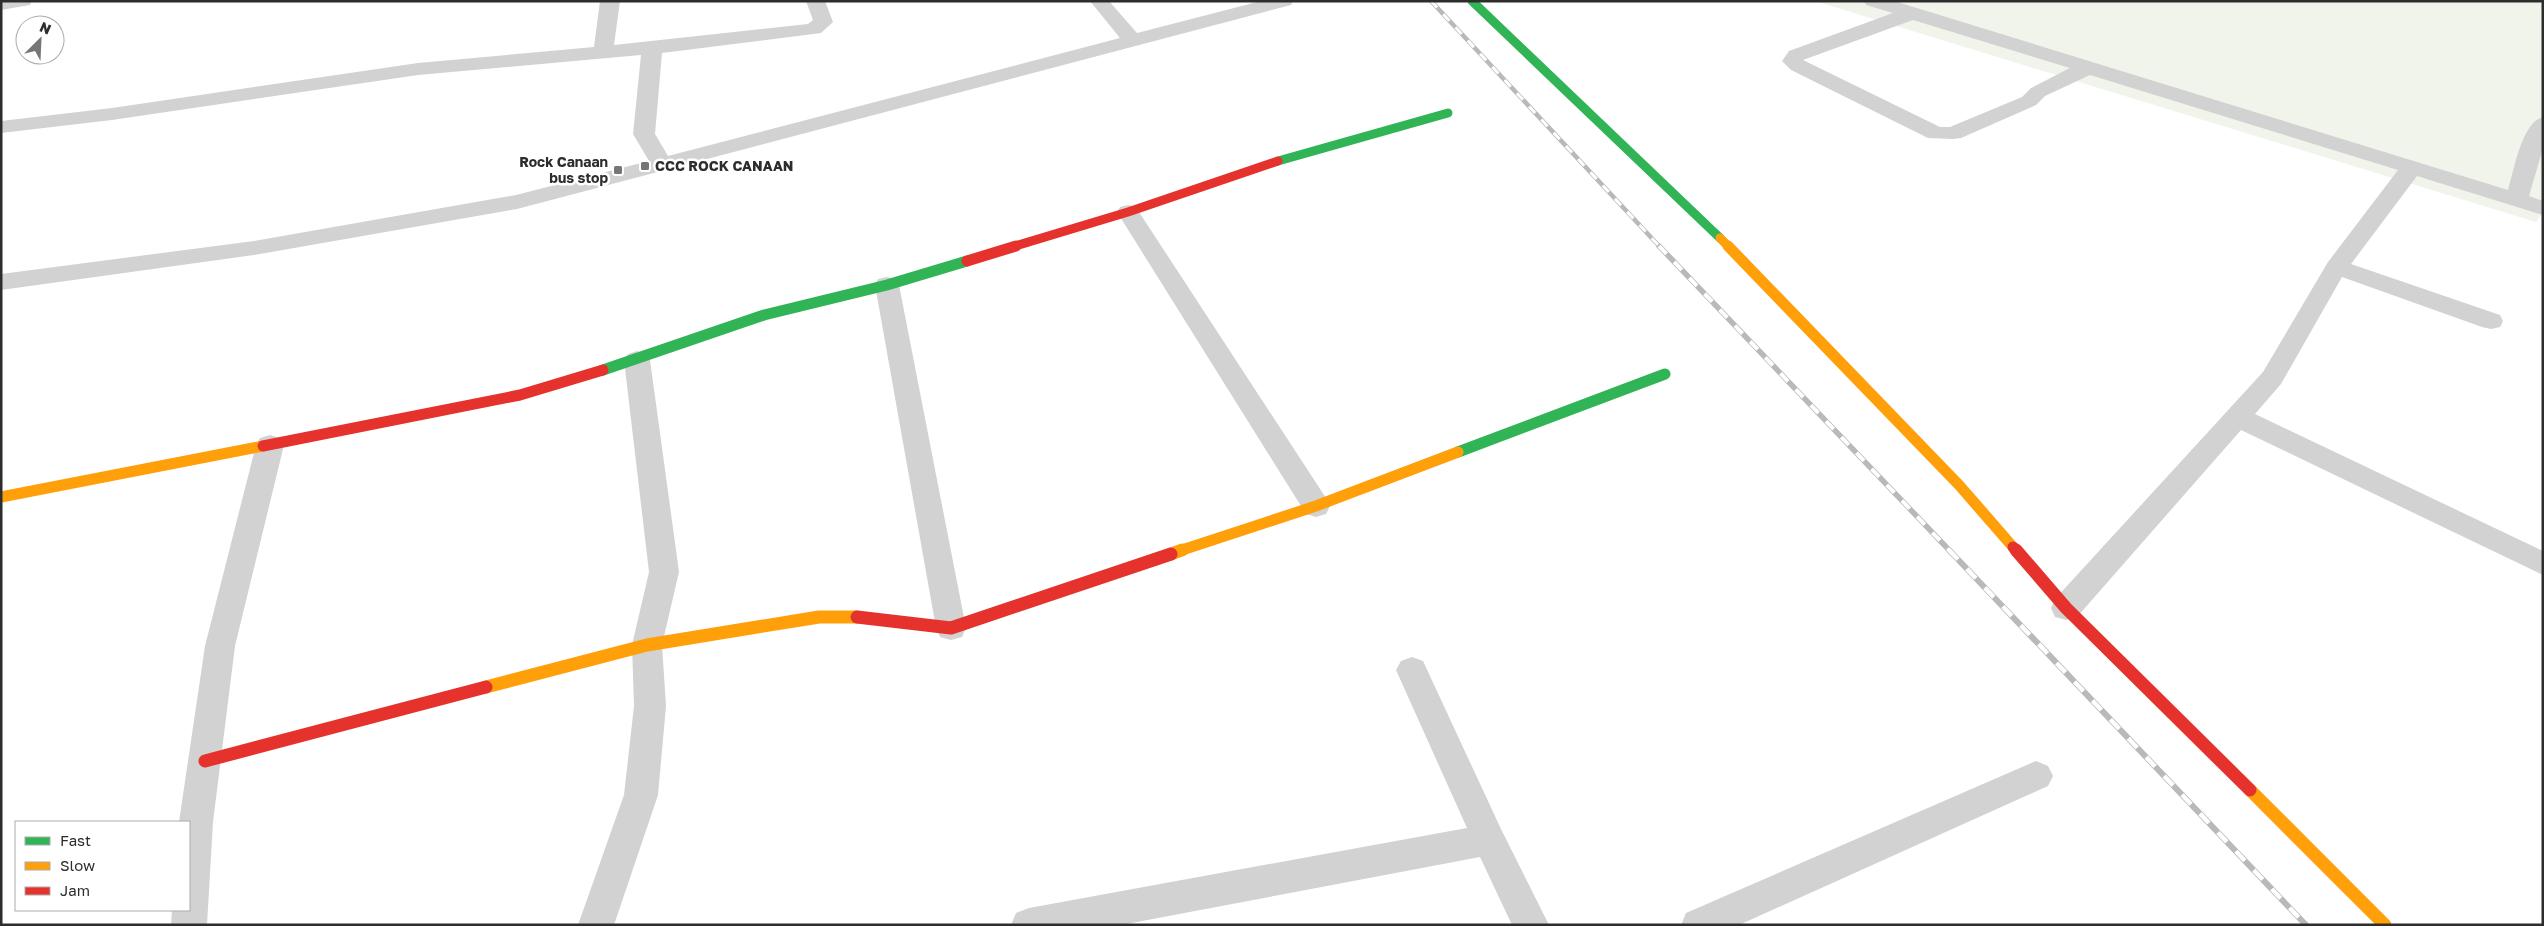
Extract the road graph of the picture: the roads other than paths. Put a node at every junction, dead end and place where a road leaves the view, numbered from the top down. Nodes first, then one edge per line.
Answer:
1 (610, 1) edge
2 (815, 1) edge
3 (1099, 1) edge
4 (1284, 1) edge
5 (1472, 1) edge
6 (1873, 1) edge
7 (1912, 12) junction
8 (1132, 40) junction
9 (652, 48) junction
10 (603, 51) junction
11 (2089, 67) junction
12 (1448, 113) dead end
13 (2543, 123) edge
14 (1, 127) edge
15 (662, 165) junction
16 (2412, 167) junction
17 (2516, 200) junction
18 (2543, 208) edge
19 (1128, 212) junction
20 (2336, 267) junction
21 (1, 282) edge
22 (888, 285) junction
23 (2491, 321) dead end
24 (638, 360) junction
25 (1665, 374) dead end
26 (2238, 417) junction
27 (270, 445) junction
28 (1, 496) edge
29 (1316, 506) junction
30 (2543, 564) edge
31 (2066, 608) junction
32 (951, 628) junction
33 (647, 645) junction
34 (1412, 670) dead end
35 (205, 761) junction
36 (2036, 776) dead end
37 (1489, 840) junction
38 (190, 904) edge
39 (190, 911) edge
40 (189, 925) edge
41 (596, 925) edge
42 (1029, 925) edge
43 (1531, 925) edge
44 (1699, 925) edge
45 (2385, 925) edge

1 - 10 street
2 - 9 street
3 - 8 street
4 - 8 street
5 - 31 street
6 - 7 street
7 - 11 street
7 - 11 street
8 - 15 street
9 - 10 street
9 - 15 street
10 - 14 street
11 - 16 street
12 - 19 street
13 - 17 street
15 - 21 street
16 - 17 street
16 - 20 street
17 - 18 street
19 - 22 street
19 - 29 street
20 - 23 street
20 - 26 street
22 - 24 street
22 - 32 street
24 - 27 street
24 - 33 street
25 - 29 street
26 - 30 street
26 - 31 street
27 - 28 street
27 - 35 street
29 - 32 street
31 - 45 street
32 - 33 street
33 - 35 street
33 - 41 street
34 - 37 street
35 - 38 street
36 - 44 street
37 - 42 street
37 - 43 street
39 - 40 street

